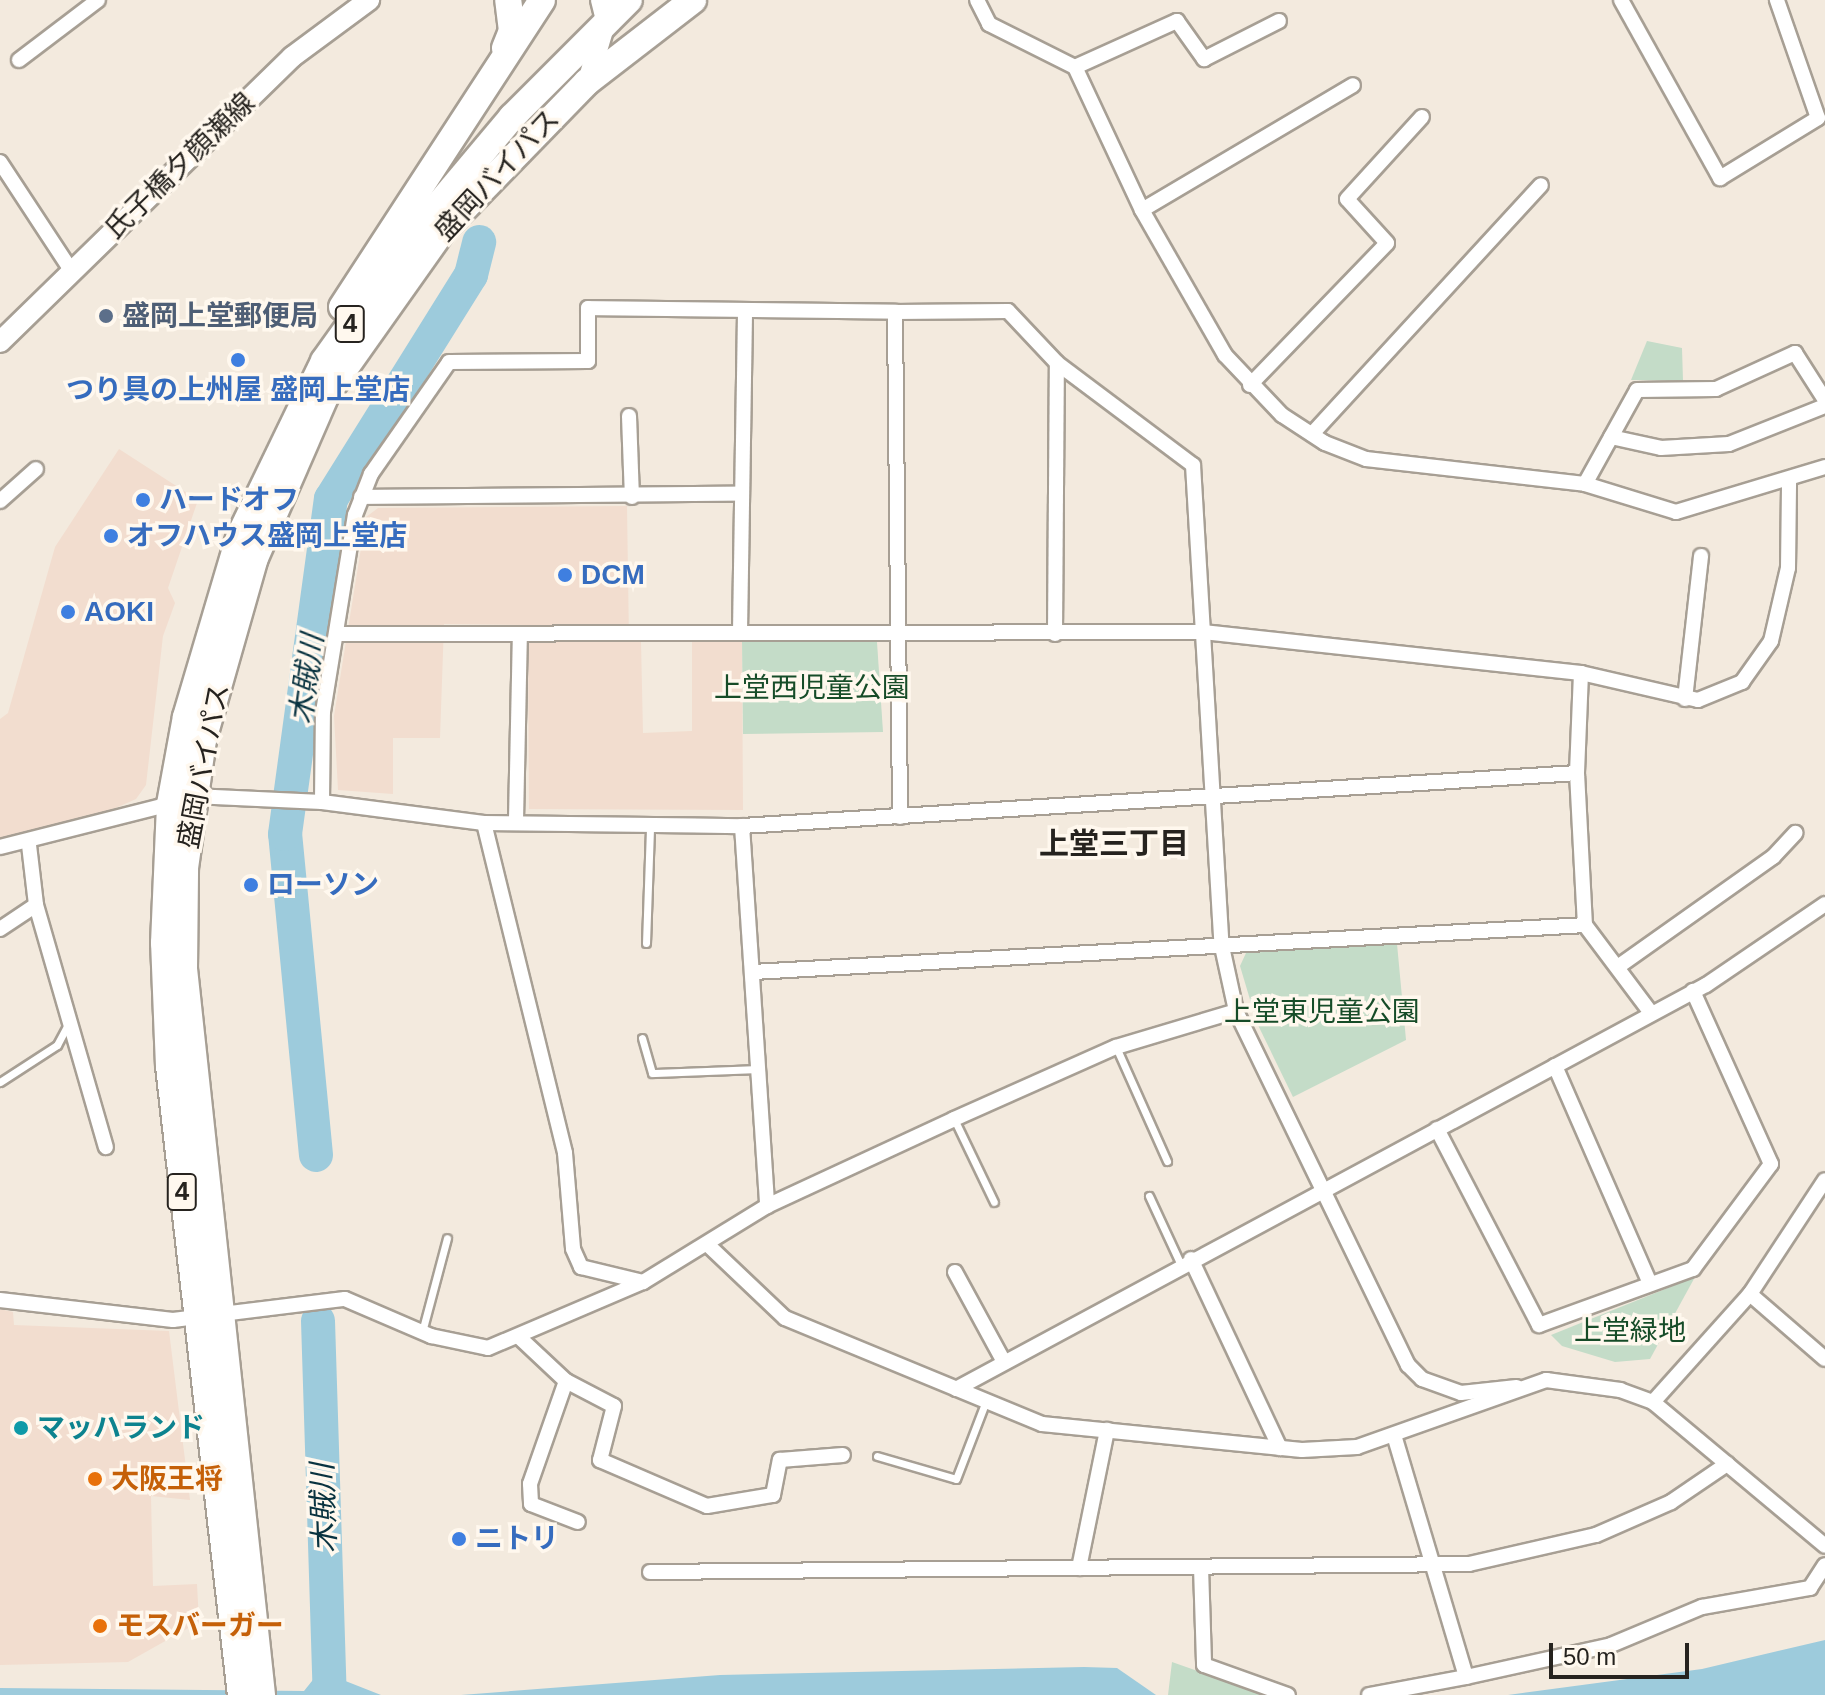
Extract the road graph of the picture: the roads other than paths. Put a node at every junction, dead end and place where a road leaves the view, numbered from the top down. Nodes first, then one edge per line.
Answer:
1 (98, 0) edge
2 (369, 0) edge
3 (508, 0) edge
4 (542, 0) edge
5 (629, 0) edge
6 (977, 0) edge
7 (1621, 0) edge
8 (1777, 0) edge
9 (684, 1) edge
10 (604, 10) edge
11 (1279, 21) dead end
12 (19, 60) dead end
13 (1075, 67) junction
14 (587, 82) junction
15 (489, 84) junction
16 (1353, 85) dead end
17 (1422, 117) dead end
18 (0, 162) edge
19 (1541, 185) dead end
20 (1142, 210) junction
21 (71, 270) junction
22 (745, 310) junction
23 (895, 312) junction
24 (0, 342) edge
25 (1057, 363) junction
26 (1250, 385) junction
27 (1825, 403) edge
28 (629, 416) dead end
29 (1312, 434) junction
30 (1611, 437) junction
31 (1825, 467) edge
32 (36, 469) dead end
33 (1789, 480) junction
34 (1585, 484) junction
35 (742, 494) junction
36 (361, 497) junction
37 (632, 497) junction
38 (0, 501) edge
39 (1701, 556) dead end
40 (740, 632) junction
41 (1203, 632) junction
42 (336, 634) junction
43 (520, 634) junction
44 (1055, 634) junction
45 (898, 636) junction
46 (1581, 673) junction
47 (1685, 699) junction
48 (186, 717) junction
49 (1577, 773) junction
50 (199, 794) junction
51 (1212, 797) junction
52 (322, 802) junction
53 (170, 804) junction
54 (900, 817) junction
55 (516, 820) junction
56 (484, 823) junction
57 (742, 826) junction
58 (650, 827) junction
59 (1795, 833) dead end
60 (29, 845) junction
61 (0, 847) edge
62 (1825, 904) edge
63 (36, 905) junction
64 (1585, 925) junction
65 (0, 929) edge
66 (1221, 942) junction
67 (646, 943) dead end
68 (1619, 966) junction
69 (753, 972) junction
70 (1693, 991) junction
71 (1236, 1011) junction
72 (1651, 1013) junction
73 (70, 1020) junction
74 (642, 1038) dead end
75 (1116, 1047) junction
76 (1555, 1066) junction
77 (755, 1069) junction
78 (0, 1082) edge
79 (954, 1119) junction
80 (1437, 1129) junction
81 (106, 1147) dead end
82 (1167, 1161) dead end
83 (1825, 1180) edge
84 (1321, 1187) junction
85 (1149, 1196) dead end
86 (994, 1202) dead end
87 (767, 1206) junction
88 (447, 1238) dead end
89 (708, 1245) junction
90 (1186, 1262) junction
91 (955, 1272) dead end
92 (643, 1282) junction
93 (1650, 1283) junction
94 (1750, 1294) junction
95 (0, 1300) edge
96 (205, 1315) junction
97 (422, 1332) junction
98 (520, 1338) junction
99 (1825, 1359) edge
100 (1004, 1362) junction
101 (566, 1381) junction
102 (1517, 1387) junction
103 (956, 1389) junction
104 (986, 1401) junction
105 (1653, 1402) junction
106 (1107, 1430) junction
107 (1394, 1435) junction
108 (1280, 1448) junction
109 (843, 1455) dead end
110 (877, 1456) dead end
111 (1727, 1464) junction
112 (578, 1522) dead end
113 (1825, 1546) edge
114 (1432, 1564) junction
115 (1825, 1565) edge
116 (1201, 1567) junction
117 (1079, 1568) junction
118 (650, 1572) dead end
119 (248, 1666) junction
120 (1466, 1677) junction
121 (241, 1695) edge
122 (262, 1695) edge
123 (1288, 1695) edge
124 (1369, 1695) edge

1 - 12 street
2 - 21 main road, 氏子橋夕顔瀬線
3 - 15 highway
4 - 15 highway
5 - 10 highway, 盛岡バイパス / 4
6 - 13 street
7 - 8 street
9 - 14 highway, 盛岡バイパス / 4
10 - 14 main road
10 - 48 highway, 盛岡バイパス / 4
11 - 13 street
13 - 20 street
14 - 50 highway, 盛岡バイパス / 4
15 - 48 highway
16 - 20 street
17 - 26 street
18 - 21 street
19 - 29 street
20 - 26 street
21 - 24 main road, 氏子橋夕顔瀬線
22 - 23 street
22 - 35 street
22 - 36 street
23 - 25 street
23 - 45 street
25 - 41 street
25 - 44 street
26 - 29 street
27 - 30 street
27 - 30 street
28 - 37 street
29 - 34 street
30 - 34 street
31 - 33 street
32 - 38 street
33 - 34 street
33 - 47 street
35 - 37 street
35 - 40 street
36 - 37 street
36 - 42 street
39 - 47 street
40 - 43 street
40 - 45 street
41 - 44 street
41 - 46 street
41 - 51 street
42 - 43 street
42 - 52 street
43 - 55 street
44 - 45 street
45 - 54 street
46 - 47 street
46 - 49 street
48 - 53 highway, 盛岡バイパス / 4
49 - 51 street
49 - 64 street
50 - 52 street
50 - 53 street
50 - 96 highway, 盛岡バイパス / 4
51 - 54 street
51 - 66 street
52 - 56 street
53 - 60 street
53 - 96 highway, 盛岡バイパス / 4
54 - 57 street
55 - 56 street
55 - 58 street
56 - 92 street
57 - 58 street
57 - 69 street
58 - 67 lane
59 - 68 street
60 - 61 street
60 - 63 street
62 - 70 street
63 - 65 street
63 - 73 street
64 - 66 street
64 - 68 street
66 - 69 street
66 - 71 street
68 - 72 street
69 - 77 street
70 - 72 street
70 - 93 street
71 - 75 street
71 - 84 street
72 - 76 street
73 - 78 lane
73 - 81 street
74 - 77 lane
75 - 79 street
75 - 82 lane
76 - 80 street
76 - 93 street
77 - 87 street
79 - 86 lane
79 - 87 street
80 - 84 street
80 - 93 street
83 - 94 street
84 - 90 street
84 - 102 street
85 - 90 lane
87 - 89 street
88 - 97 lane
89 - 92 street
89 - 103 street
90 - 100 street
90 - 108 street
91 - 100 street
92 - 98 street
94 - 99 street
94 - 105 street
95 - 96 street
96 - 97 street
96 - 119 highway, 盛岡バイパス / 4
97 - 98 street
98 - 101 street
100 - 103 street
101 - 109 street
101 - 112 street
102 - 105 street
102 - 107 street
103 - 104 street
104 - 106 street
104 - 110 lane
105 - 111 street
106 - 108 street
106 - 117 street
107 - 108 street
107 - 114 street
111 - 113 street
111 - 114 street
114 - 116 street
114 - 120 street
115 - 120 street
116 - 117 street
116 - 123 street
117 - 118 street
119 - 121 highway, 盛岡バイパス / 4
119 - 122 highway, 盛岡バイパス / 4
120 - 124 street

